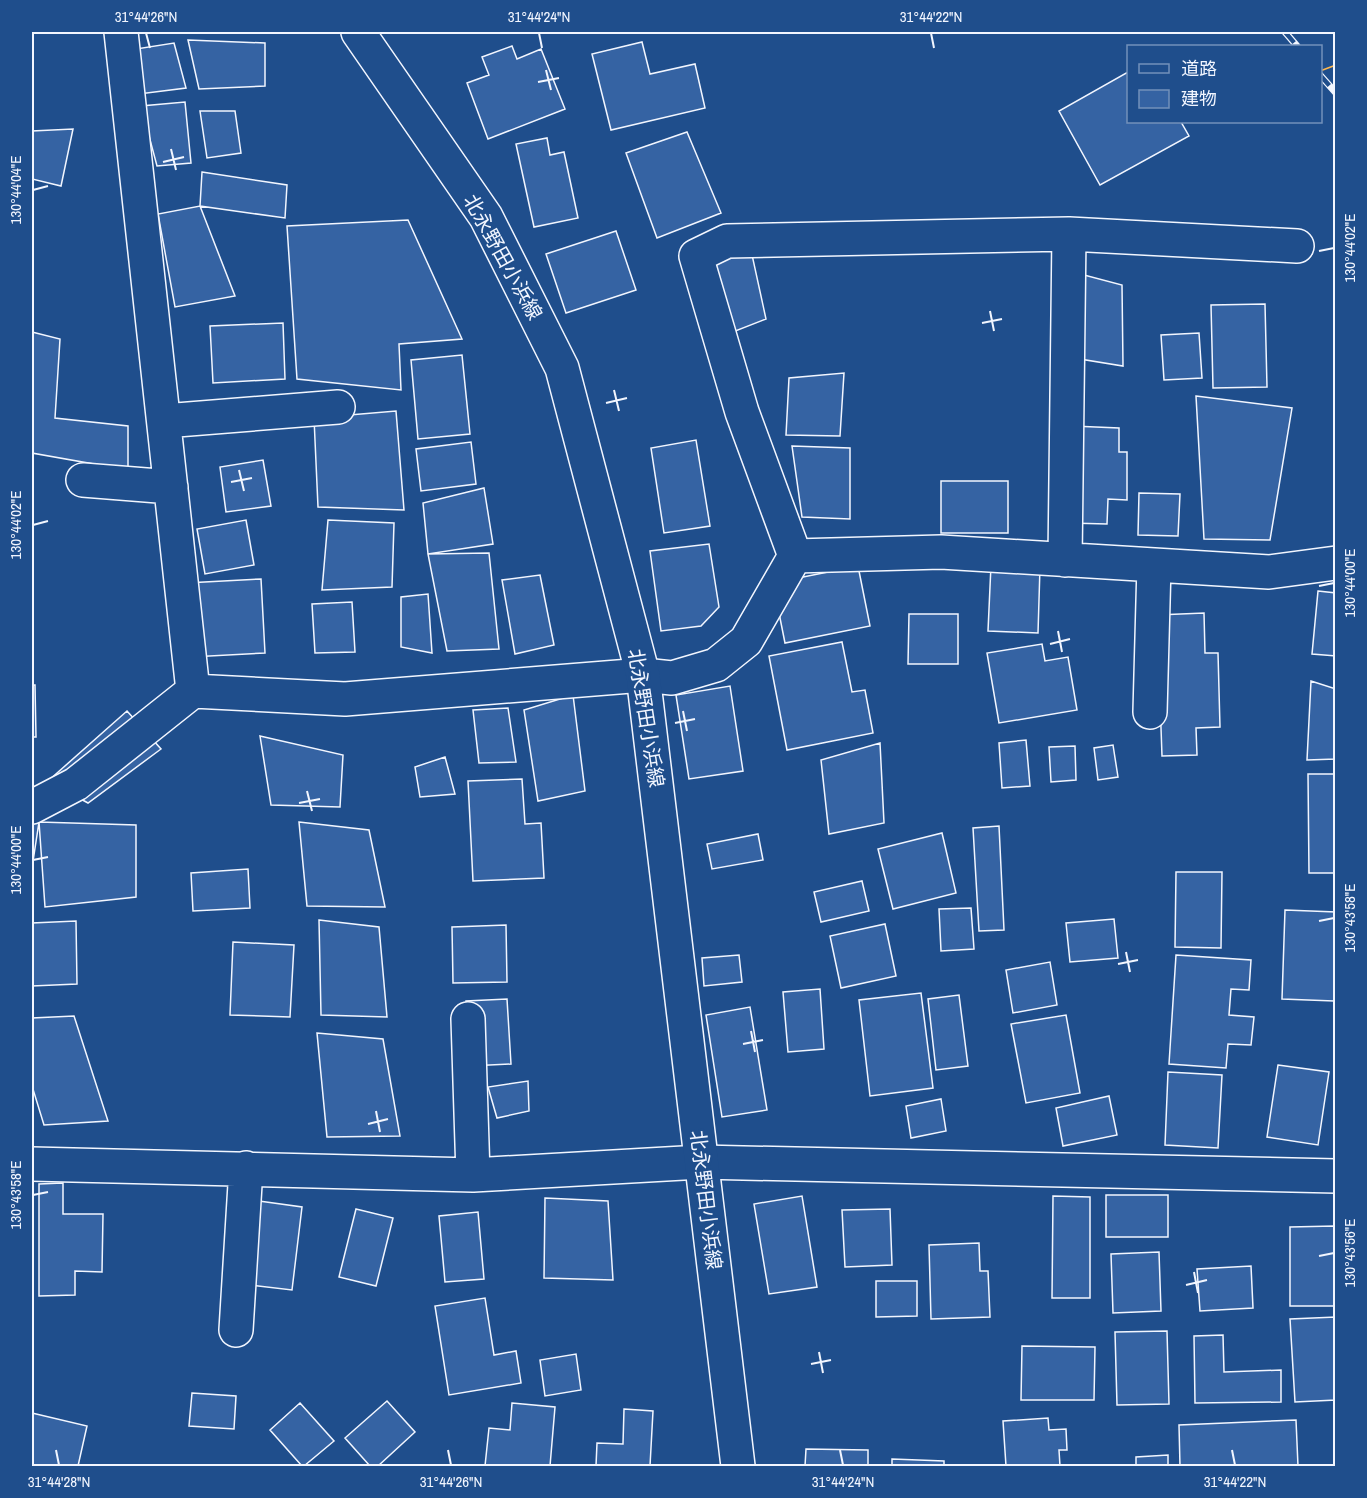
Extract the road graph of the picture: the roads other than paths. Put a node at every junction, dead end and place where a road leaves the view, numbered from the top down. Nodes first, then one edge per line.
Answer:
1 (121, 32) edge
2 (358, 32) edge
3 (1069, 234) junction
4 (1297, 246) dead end
5 (338, 407) dead end
6 (164, 421) junction
7 (83, 480) dead end
8 (171, 487) junction
9 (795, 556) junction
10 (1065, 560) junction
11 (1335, 563) edge
12 (1154, 565) junction
13 (643, 675) junction
14 (194, 691) junction
15 (1150, 712) dead end
16 (32, 807) edge
17 (468, 1019) dead end
18 (701, 1162) junction
19 (32, 1164) edge
20 (246, 1168) junction
21 (474, 1174) junction
22 (1335, 1176) edge
23 (236, 1330) dead end
24 (738, 1467) edge

1 - 6 street
2 - 13 street, 北永野田小浜線
3 - 4 street
3 - 9 street
3 - 10 street
5 - 6 street
6 - 8 street
7 - 8 street
8 - 14 street
9 - 10 street
9 - 13 street
10 - 12 street
11 - 12 street
12 - 15 street
13 - 14 street
13 - 18 street, 北永野田小浜線
14 - 16 street
17 - 21 street
18 - 21 street
18 - 22 street
18 - 24 street, 北永野田小浜線
19 - 20 street
20 - 21 street
20 - 23 street

